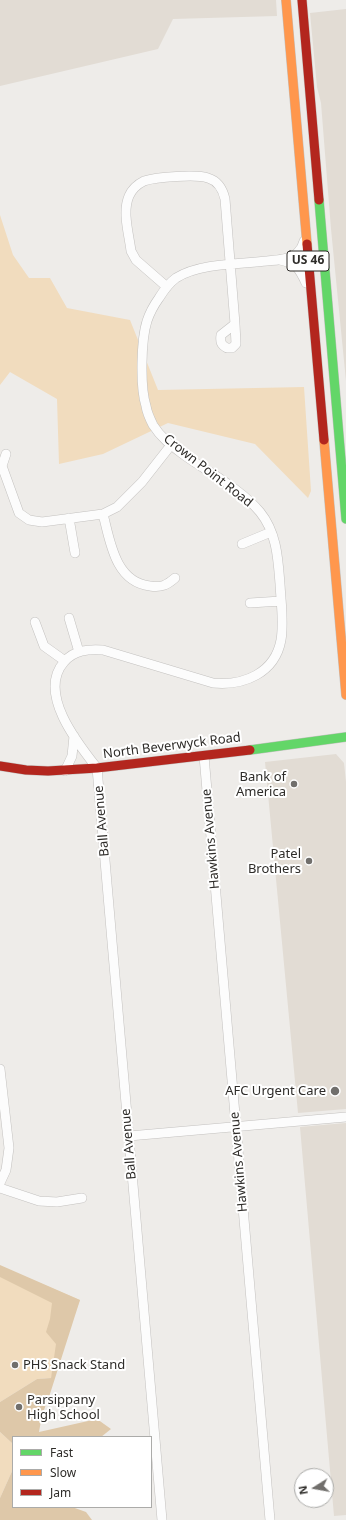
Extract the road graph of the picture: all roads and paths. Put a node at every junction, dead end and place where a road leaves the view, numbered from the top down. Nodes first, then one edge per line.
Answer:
1 (286, 0) edge
2 (302, 0) edge
3 (306, 234) junction
4 (279, 260) junction
5 (230, 265) junction
6 (167, 287) junction
7 (311, 293) junction
8 (235, 324) dead end
9 (170, 445) junction
10 (6, 454) dead end
11 (103, 514) junction
12 (69, 518) junction
13 (346, 519) edge
14 (271, 532) junction
15 (242, 544) dead end
16 (75, 553) dead end
17 (175, 578) dead end
18 (281, 601) junction
19 (250, 603) dead end
20 (69, 618) dead end
21 (34, 622) dead end
22 (79, 652) junction
23 (65, 661) junction
24 (346, 695) edge
25 (74, 736) junction
26 (346, 737) edge
27 (204, 756) junction
28 (0, 766) edge
29 (97, 768) junction
30 (65, 770) junction
31 (0, 1069) edge
32 (346, 1117) edge
33 (236, 1126) junction
34 (129, 1136) junction
35 (0, 1183) edge
36 (0, 1188) edge
37 (82, 1198) dead end
38 (162, 1520) edge
39 (270, 1520) edge

1 - 3 main road, US 46
2 - 13 main road, US 46
3 - 4 street, Crown Point Road
3 - 7 main road, US 46
4 - 5 street, Crown Point Road
4 - 7 street, Crown Point Road
5 - 6 street, Crown Point Road
5 - 6 street
5 - 8 street
6 - 9 street, Crown Point Road
7 - 24 main road, US 46
9 - 11 street
9 - 14 street, Crown Point Road
10 - 12 street
11 - 12 street
11 - 17 street
12 - 16 street
14 - 15 street
14 - 18 street, Crown Point Road
18 - 19 street
18 - 22 street, Crown Point Road
20 - 22 street
21 - 23 street
22 - 23 street, Crown Point Road
23 - 25 street, Crown Point Road
25 - 29 street, Crown Point Road
25 - 30 street
26 - 27 main road, North Beverwyck Road
27 - 29 main road, North Beverwyck Road
27 - 33 street, Hawkins Avenue
28 - 30 main road, North Beverwyck Road
29 - 30 main road, North Beverwyck Road
29 - 34 street, Ball Avenue
31 - 35 street
32 - 33 street
33 - 34 street
33 - 39 street, Hawkins Avenue
34 - 38 street, Ball Avenue
36 - 37 street

